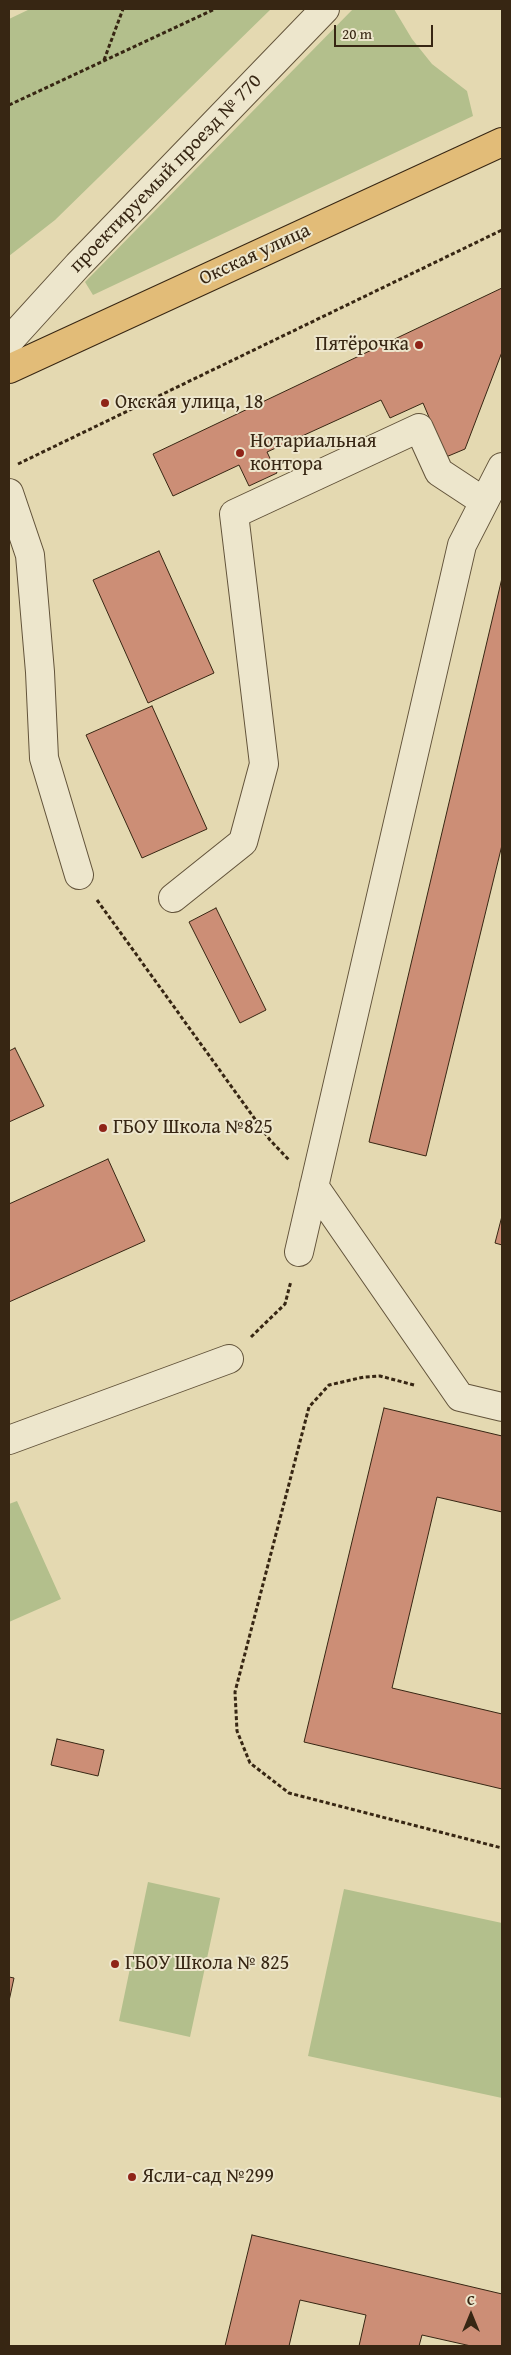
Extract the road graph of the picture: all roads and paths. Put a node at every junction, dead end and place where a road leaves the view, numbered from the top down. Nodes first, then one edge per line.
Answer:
1 (123, 9) edge
2 (215, 9) edge
3 (326, 9) edge
4 (104, 61) junction
5 (9, 105) edge
6 (502, 144) edge
7 (502, 230) edge
8 (9, 341) edge
9 (9, 370) edge
10 (18, 465) dead end
11 (502, 467) edge
12 (9, 493) edge
13 (483, 502) junction
14 (30, 555) junction
15 (9, 577) edge
16 (79, 875) joint
17 (173, 898) dead end
18 (314, 1186) junction
19 (299, 1252) joint
20 (229, 1359) joint
21 (415, 1386) dead end
22 (502, 1407) edge
23 (9, 1440) edge
24 (502, 1848) edge

1 - 4 path
2 - 4 path
3 - 8 street, проектируемый проезд № 770
4 - 5 path
6 - 9 main road, Окская улица
7 - 10 path
11 - 13 street
12 - 14 street
13 - 17 street
13 - 18 street
14 - 15 street
14 - 16 street
16 - 18 path
18 - 19 street
18 - 22 street
19 - 20 path
20 - 23 street
21 - 24 path

